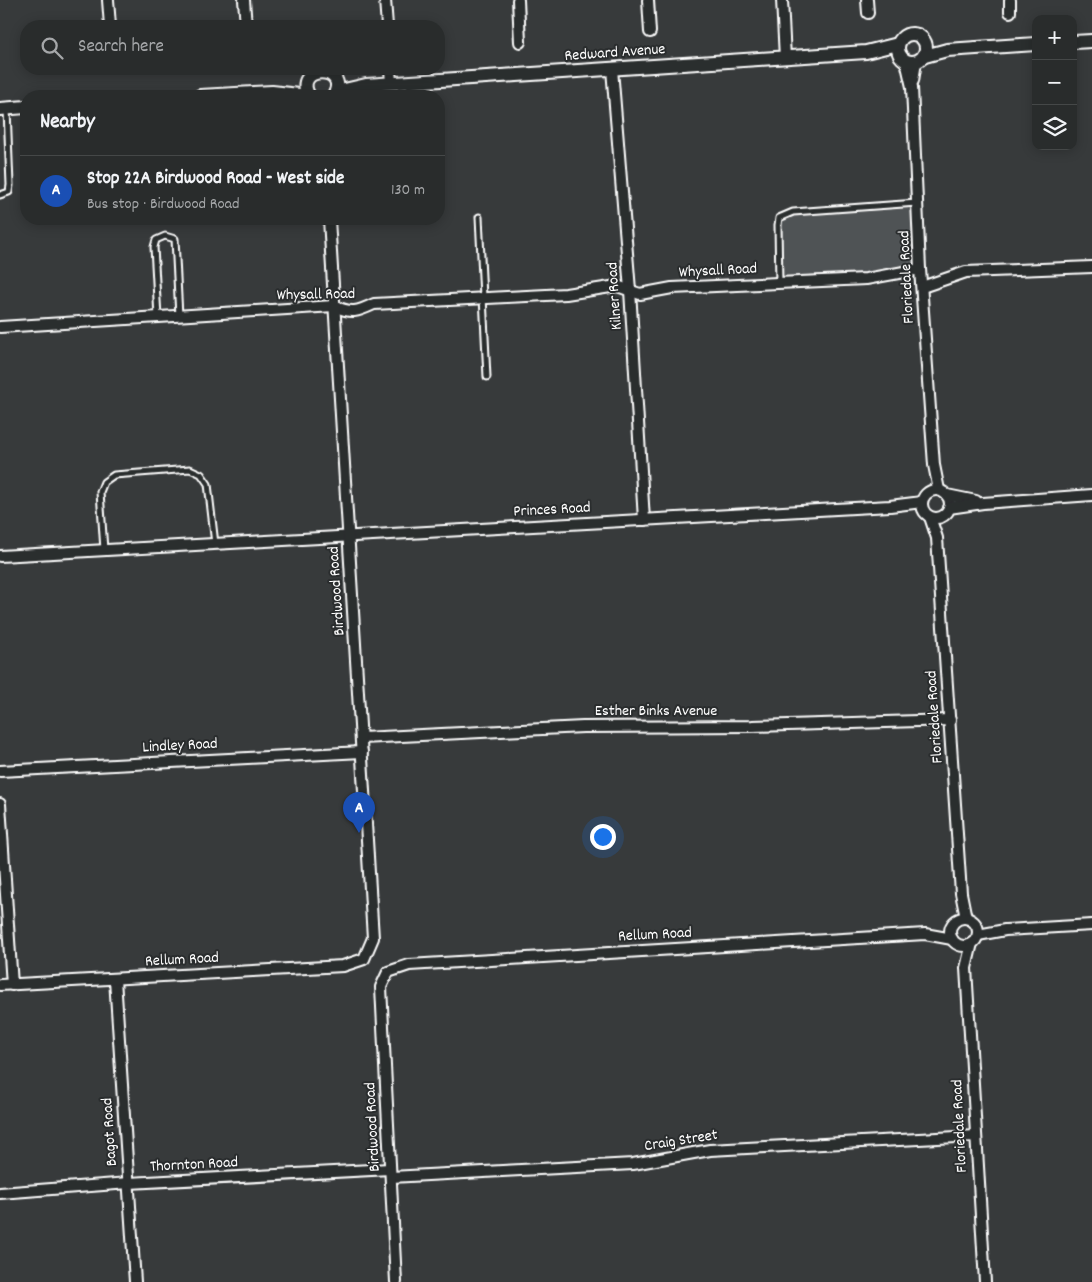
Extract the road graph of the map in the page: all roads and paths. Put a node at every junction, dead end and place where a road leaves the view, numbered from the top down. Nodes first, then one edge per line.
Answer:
1 (108, 0) edge
2 (244, 0) edge
3 (385, 0) edge
4 (518, 0) edge
5 (648, 0) edge
6 (782, 0) edge
7 (867, 0) edge
8 (1010, 0) edge
9 (1010, 12) dead end
10 (868, 13) dead end
11 (110, 20) edge
12 (246, 20) edge
13 (387, 20) edge
14 (650, 32) dead end
15 (924, 39) junction
16 (1092, 41) edge
17 (520, 42) dead end
18 (1077, 42) edge
19 (898, 44) junction
20 (1032, 44) edge
21 (947, 50) junction
22 (866, 52) junction
23 (785, 58) junction
24 (912, 60) junction
25 (612, 69) junction
26 (312, 75) edge
27 (329, 75) edge
28 (390, 75) edge
29 (333, 78) junction
30 (308, 80) junction
31 (391, 84) junction
32 (366, 85) junction
33 (278, 90) edge
34 (306, 90) edge
35 (335, 90) edge
36 (349, 90) edge
37 (20, 108) edge
38 (3, 109) edge
39 (0, 195) edge
40 (917, 203) junction
41 (479, 217) dead end
42 (329, 225) edge
43 (1092, 267) edge
44 (920, 269) junction
45 (779, 282) junction
46 (922, 287) junction
47 (630, 290) junction
48 (482, 298) junction
49 (334, 306) junction
50 (180, 316) junction
51 (158, 317) junction
52 (0, 327) edge
53 (486, 377) dead end
54 (934, 465) junction
55 (927, 492) junction
56 (943, 493) junction
57 (1092, 495) edge
58 (983, 503) junction
59 (925, 510) junction
60 (946, 512) junction
61 (644, 520) junction
62 (348, 537) junction
63 (937, 538) junction
64 (215, 544) junction
65 (104, 550) junction
66 (0, 556) edge
67 (950, 720) junction
68 (362, 738) junction
69 (362, 752) junction
70 (0, 771) edge
71 (0, 804) edge
72 (963, 922) junction
73 (1092, 925) edge
74 (1005, 930) junction
75 (925, 934) junction
76 (975, 939) junction
77 (954, 941) junction
78 (364, 959) joint
79 (966, 968) junction
80 (388, 972) joint
81 (115, 979) junction
82 (0, 985) edge
83 (12, 985) junction
84 (976, 1136) junction
85 (390, 1173) junction
86 (128, 1183) junction
87 (0, 1193) edge
88 (135, 1282) edge
89 (396, 1282) edge
90 (984, 1282) edge

1 - 11 street
2 - 12 street
3 - 13 street
4 - 17 street
5 - 14 street
6 - 23 street
7 - 10 street
8 - 9 street
15 - 19 street
15 - 21 street, Redward Avenue
15 - 24 street
16 - 18 street
19 - 22 street, Redward Avenue
19 - 24 street
20 - 21 street, Redward Avenue
21 - 24 street, Redward Avenue
22 - 23 street, Redward Avenue
22 - 24 street, Redward Avenue
23 - 25 street, Redward Avenue
24 - 40 street, Floriedale Road
25 - 31 street, Redward Avenue
25 - 47 street, Kilner Road
26 - 30 street, Redward Avenue
27 - 29 street, Redward Avenue
28 - 31 street
29 - 32 street, Redward Avenue
29 - 35 street
30 - 33 street
30 - 34 street
31 - 32 street, Redward Avenue
32 - 36 street, Redward Avenue
37 - 38 street
38 - 39 lane
40 - 44 street, Floriedale Road
40 - 45 lane, Whysall Road
41 - 48 lane
42 - 49 street, Birdwood Road
43 - 46 street
44 - 45 street, Whysall Road
44 - 46 street, Floriedale Road
45 - 47 street, Whysall Road
46 - 54 street, Floriedale Road
47 - 48 street, Whysall Road
47 - 61 street, Kilner Road
48 - 49 street, Whysall Road
48 - 53 lane
49 - 50 street, Whysall Road
49 - 62 street, Birdwood Road
50 - 51 street, Whysall Road
50 - 51 lane
51 - 52 street, Whysall Road
54 - 55 street, Floriedale Road
54 - 56 street, Floriedale Road
55 - 56 street
55 - 59 street
56 - 58 street
56 - 60 street
57 - 58 street
58 - 60 street
59 - 60 street
59 - 61 street, Princes Road
59 - 63 street, Floriedale Road
60 - 63 street, Floriedale Road
61 - 62 street, Princes Road
62 - 64 street, Princes Road
62 - 68 street, Birdwood Road
63 - 67 street, Floriedale Road
64 - 65 street, Princes Road
64 - 65 lane
65 - 66 street, Princes Road
67 - 68 street, Esther Binks Avenue
67 - 72 street, Floriedale Road
68 - 69 street, Birdwood Road
69 - 70 street, Lindley Road
69 - 78 street, Birdwood Road
71 - 83 street
72 - 74 street, Rellum Road
72 - 75 street, Rellum Road
72 - 76 street
72 - 77 street
73 - 74 street, Rellum Road
74 - 76 street, Rellum Road
75 - 77 street, Rellum Road
75 - 80 street, Rellum Road
76 - 77 street
76 - 79 street, Floriedale Road
77 - 79 street, Floriedale Road
78 - 81 street, Rellum Road
79 - 84 street, Floriedale Road
80 - 85 street, Birdwood Road
81 - 83 street, Rellum Road
81 - 86 street, Bagot Road
82 - 83 street, Rellum Road
84 - 85 street, Craig Street
84 - 90 street, Floriedale Road
85 - 86 street, Thornton Road
85 - 89 street, Birdwood Road
86 - 87 street, Thornton Road
86 - 88 street, Bagot Road

